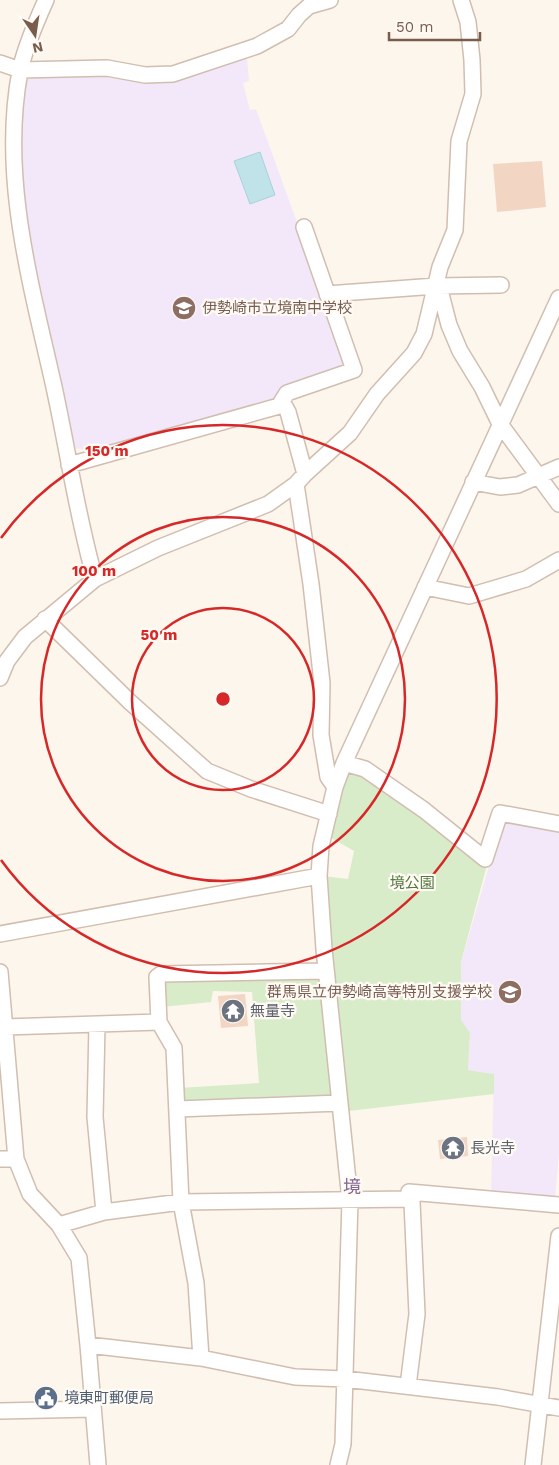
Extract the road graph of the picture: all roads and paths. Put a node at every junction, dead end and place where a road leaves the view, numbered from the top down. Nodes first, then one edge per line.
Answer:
1 (46, 0) edge
2 (330, 0) edge
3 (460, 0) edge
4 (0, 63) edge
5 (20, 70) junction
6 (304, 227) dead end
7 (501, 285) dead end
8 (435, 288) junction
9 (327, 294) junction
10 (559, 298) edge
11 (282, 401) junction
12 (500, 424) junction
13 (70, 465) junction
14 (559, 467) edge
15 (537, 476) junction
16 (300, 479) junction
17 (473, 482) junction
18 (559, 504) edge
19 (559, 560) edge
20 (95, 579) junction
21 (425, 588) junction
22 (45, 619) junction
23 (0, 678) edge
24 (344, 763) junction
25 (335, 787) junction
26 (329, 814) junction
27 (559, 824) edge
28 (319, 876) junction
29 (0, 934) edge
30 (326, 971) junction
31 (0, 972) edge
32 (159, 1022) junction
33 (97, 1025) junction
34 (5, 1027) junction
35 (340, 1103) junction
36 (177, 1109) junction
37 (0, 1159) edge
38 (16, 1160) junction
39 (410, 1199) junction
40 (350, 1200) junction
41 (182, 1202) junction
42 (559, 1205) edge
43 (104, 1212) junction
44 (60, 1225) junction
45 (559, 1236) edge
46 (88, 1345) junction
47 (201, 1358) junction
48 (346, 1379) junction
49 (408, 1386) junction
50 (539, 1405) junction
51 (559, 1408) edge
52 (93, 1409) junction
53 (0, 1411) edge
54 (98, 1465) edge
55 (338, 1465) edge
56 (532, 1465) edge

1 - 5 street
2 - 5 street
3 - 8 street
4 - 5 street
5 - 13 street
6 - 9 street
7 - 8 street
8 - 9 street
8 - 12 street
8 - 16 street
9 - 11 street
10 - 12 street
11 - 13 street
11 - 16 street
12 - 15 street
12 - 17 street
13 - 20 street
14 - 15 street
15 - 17 street
15 - 18 street
16 - 20 street
16 - 25 street
17 - 21 street
19 - 21 street
20 - 22 street
21 - 24 street
22 - 23 street
22 - 26 street
24 - 25 street
24 - 27 street
25 - 26 street
26 - 28 street
28 - 29 street
28 - 30 street
30 - 32 street
30 - 35 street
31 - 34 street
32 - 33 street
32 - 36 street
33 - 34 street
33 - 43 street
34 - 38 street
35 - 36 street
35 - 40 street
36 - 41 street
37 - 38 street
38 - 44 street
39 - 40 street
39 - 42 street
39 - 49 street
40 - 41 street
40 - 48 street
41 - 43 street
41 - 47 street
43 - 44 street
44 - 46 street
45 - 50 street
46 - 47 street
46 - 52 street
47 - 48 street
48 - 49 street
48 - 55 street
49 - 50 street
50 - 51 street
50 - 56 street
52 - 53 street
52 - 54 street

